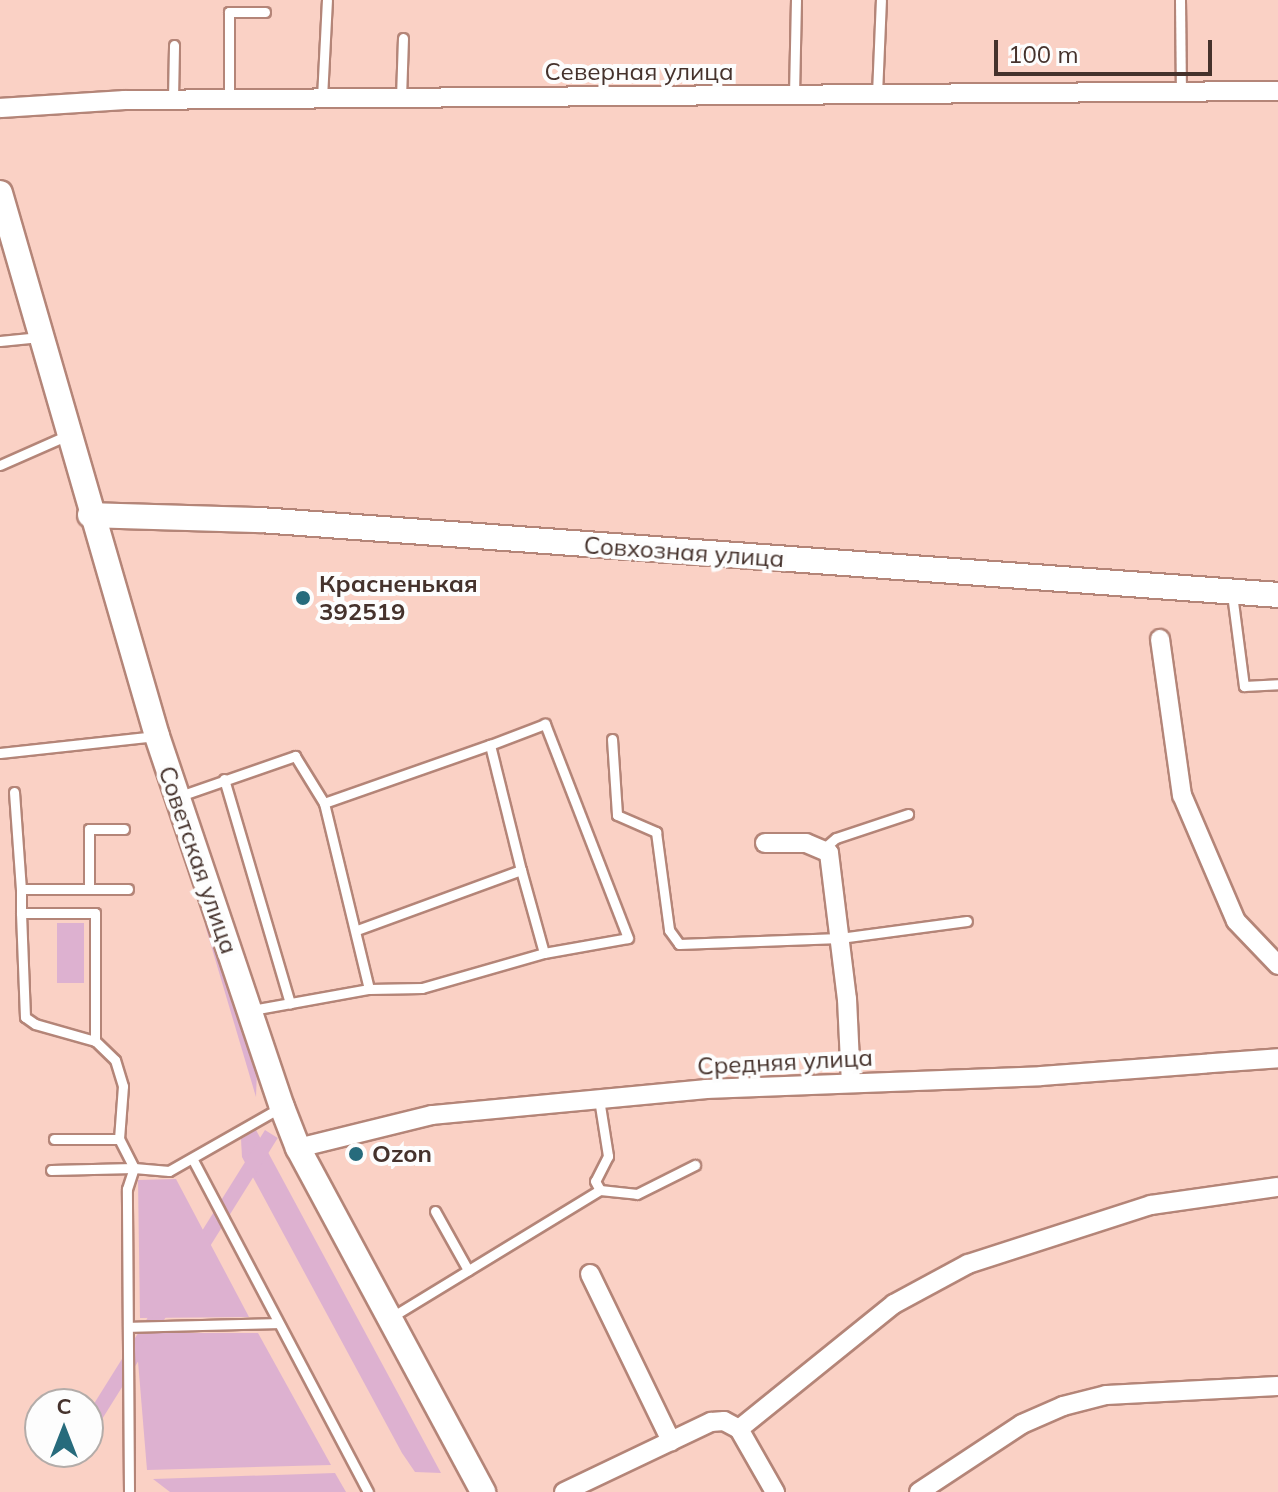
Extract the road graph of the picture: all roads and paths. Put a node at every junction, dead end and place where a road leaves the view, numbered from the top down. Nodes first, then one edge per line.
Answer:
1 (327, 0) edge
2 (796, 0) edge
3 (881, 0) edge
4 (1180, 0) edge
5 (265, 12) dead end
6 (403, 38) dead end
7 (177, 49) dead end
8 (1278, 91) edge
9 (1181, 92) junction
10 (877, 94) junction
11 (794, 95) junction
12 (322, 98) junction
13 (401, 98) junction
14 (173, 99) junction
15 (229, 99) junction
16 (0, 108) edge
17 (0, 193) edge
18 (40, 337) junction
19 (0, 341) edge
20 (68, 435) junction
21 (0, 465) edge
22 (90, 515) junction
23 (1232, 594) junction
24 (1278, 595) edge
25 (1160, 639) dead end
26 (1278, 684) edge
27 (157, 736) junction
28 (612, 739) dead end
29 (490, 745) junction
30 (0, 753) edge
31 (224, 779) junction
32 (14, 792) dead end
33 (177, 797) junction
34 (324, 803) junction
35 (908, 814) dead end
36 (124, 829) dead end
37 (765, 843) dead end
38 (822, 850) junction
39 (521, 870) junction
40 (21, 889) junction
41 (89, 889) junction
42 (128, 889) dead end
43 (21, 913) junction
44 (967, 921) dead end
45 (357, 930) junction
46 (840, 938) junction
47 (544, 953) junction
48 (1278, 965) edge
49 (369, 989) junction
50 (290, 1003) junction
51 (249, 1010) junction
52 (95, 1041) junction
53 (1278, 1058) edge
54 (851, 1083) junction
55 (599, 1099) junction
56 (282, 1107) junction
57 (54, 1139) dead end
58 (119, 1139) junction
59 (298, 1148) junction
60 (193, 1160) junction
61 (695, 1165) dead end
62 (134, 1168) junction
63 (51, 1170) dead end
64 (1278, 1187) edge
65 (600, 1190) junction
66 (435, 1211) dead end
67 (468, 1270) junction
68 (590, 1274) dead end
69 (390, 1318) junction
70 (276, 1323) junction
71 (128, 1327) junction
72 (1278, 1386) edge
73 (739, 1429) junction
74 (671, 1441) junction
75 (129, 1492) edge
76 (368, 1492) edge
77 (483, 1492) edge
78 (564, 1492) edge
79 (775, 1492) edge
80 (919, 1492) edge

1 - 12 lane
2 - 11 lane
3 - 10 lane
4 - 9 lane
5 - 15 lane
6 - 13 lane
7 - 14 lane
8 - 9 street, Северная улица
9 - 10 street, Северная улица
10 - 11 street, Северная улица
11 - 13 street, Северная улица
12 - 13 street, Северная улица
12 - 15 street, Северная улица
14 - 15 street, Северная улица
14 - 16 street, Северная улица
17 - 18 main road, Советская улица
18 - 19 lane
18 - 20 main road, Советская улица
20 - 21 lane
20 - 22 main road, Советская улица
22 - 23 main road, Совхозная улица
22 - 27 main road, Советская улица
23 - 24 main road, Совхозная улица
23 - 26 lane
25 - 48 street
27 - 30 lane
27 - 33 main road, Советская улица
28 - 46 lane
29 - 34 lane
29 - 39 lane
29 - 47 lane
31 - 33 lane
31 - 34 lane
31 - 50 lane
32 - 40 lane
33 - 51 main road, Советская улица
34 - 45 lane
35 - 38 lane
36 - 41 lane
37 - 38 street
38 - 46 street
39 - 45 lane
39 - 47 lane
40 - 41 lane
40 - 43 lane
41 - 42 lane
43 - 52 lane
43 - 52 lane
44 - 46 lane
45 - 49 lane
46 - 54 street
47 - 49 lane
49 - 50 lane
50 - 51 lane
51 - 56 main road, Советская улица
52 - 58 lane
53 - 54 street, Средняя улица
54 - 55 street, Средняя улица
55 - 59 street, Средняя улица
55 - 65 lane
56 - 59 main road, Советская улица
56 - 60 lane
57 - 58 lane
58 - 62 lane
59 - 69 main road, Советская улица
60 - 62 lane
60 - 70 lane
61 - 65 lane
62 - 63 lane
62 - 71 lane
64 - 73 street
65 - 67 lane
66 - 67 lane
67 - 69 lane
68 - 74 street
69 - 77 main road, Советская улица
70 - 71 lane
70 - 76 lane
71 - 75 lane
72 - 80 street
73 - 74 street
73 - 79 street
74 - 78 street

